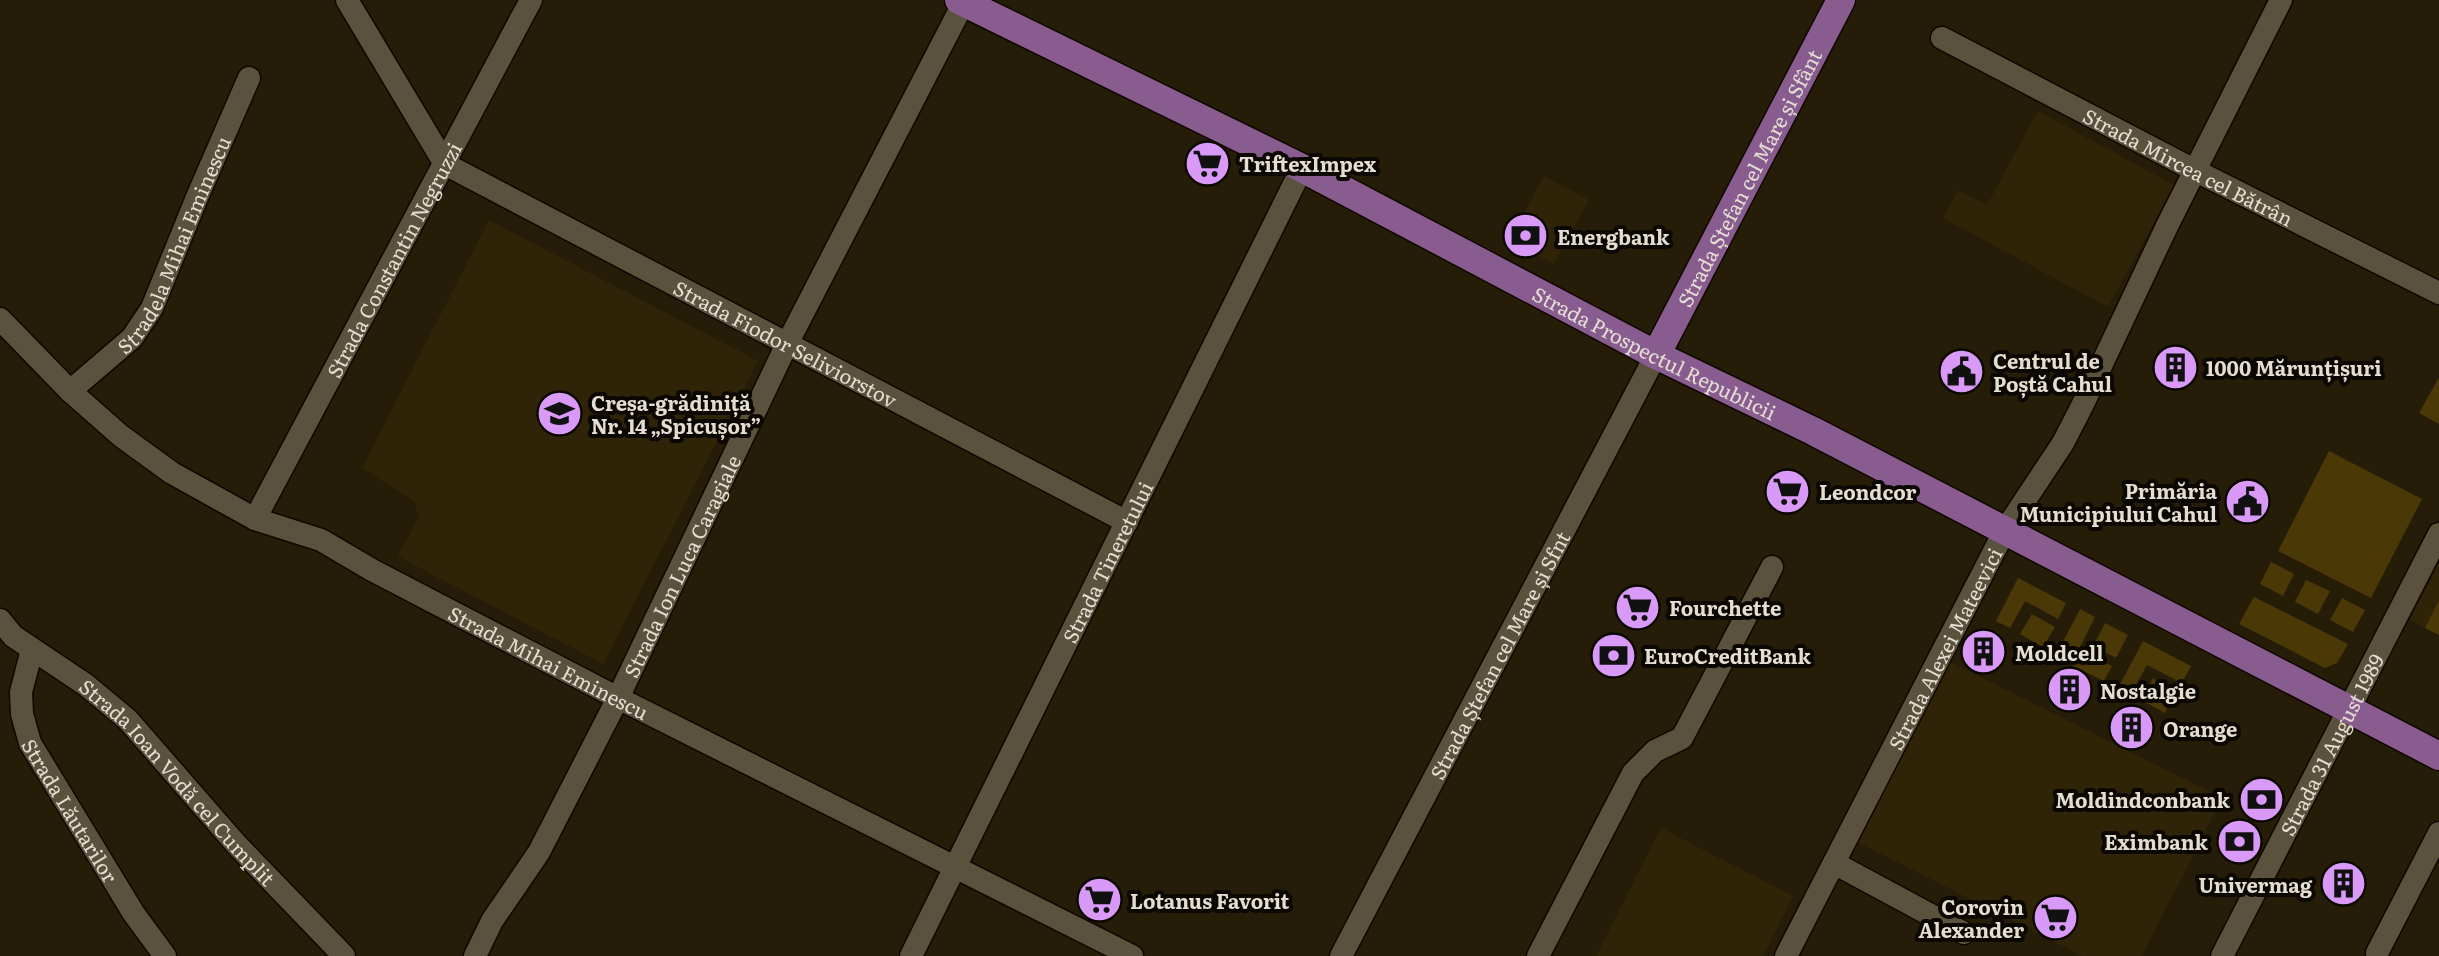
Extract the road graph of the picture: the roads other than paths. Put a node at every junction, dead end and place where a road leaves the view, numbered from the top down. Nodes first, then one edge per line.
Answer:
1 (347, 0) edge
2 (531, 0) edge
3 (1841, 0) edge
4 (2281, 0) edge
5 (963, 1) edge
6 (1942, 38) dead end
7 (249, 78) dead end
8 (445, 164) junction
9 (1302, 168) junction
10 (2196, 171) junction
11 (2439, 293) edge
12 (0, 319) edge
13 (787, 344) junction
14 (1656, 355) junction
15 (70, 391) junction
16 (255, 519) junction
17 (1127, 522) junction
18 (2004, 532) junction
19 (2439, 534) edge
20 (1772, 567) dead end
21 (0, 620) edge
22 (32, 650) junction
23 (618, 698) junction
24 (2350, 710) junction
25 (2439, 756) edge
26 (2439, 833) edge
27 (1834, 863) junction
28 (954, 868) junction
29 (1964, 933) dead end
30 (2377, 953) dead end
31 (165, 956) edge
32 (344, 956) edge
33 (475, 956) edge
34 (911, 956) edge
35 (1132, 956) edge
36 (1341, 956) edge
37 (1538, 956) edge
38 (1786, 956) edge
39 (2222, 956) edge

1 - 8 street
2 - 8 street, Strada Constantin Negruzzi
3 - 14 main road, Strada Ștefan cel Mare și Sfânt
4 - 10 street, Strada Alexei Mateevici
5 - 9 main road, Strada Prospectul Republicii
5 - 13 street, Strada Ion Luca Caragiale
6 - 10 street, Strada Mircea cel Bătrân
7 - 15 street, Stradela Mihai Eminescu
8 - 13 street, Strada Fiodor Seliviorstov
8 - 16 street, Strada Constantin Negruzzi
9 - 14 main road, Strada Prospectul Republicii
9 - 17 street, Strada Tineretului
10 - 11 street, Strada Mircea cel Bătrân
10 - 18 street, Strada Alexei Mateevici
12 - 15 street, Strada Mihai Eminescu
13 - 17 street, Strada Fiodor Seliviorstov
13 - 23 street, Strada Ion Luca Caragiale
14 - 18 main road, Strada Prospectul Republicii
14 - 36 street, Strada Ștefan cel Mare și Sfnt
15 - 16 street, Strada Mihai Eminescu
16 - 23 street, Strada Mihai Eminescu
17 - 28 street, Strada Tineretului
18 - 24 main road, Strada Prospectul Republicii
18 - 27 street, Strada Alexei Mateevici
19 - 24 street, Strada 31 August 1989
20 - 37 street
21 - 22 street, Strada Ioan Vodă cel Cumplit
22 - 31 street, Strada Lăutarilor
22 - 32 street, Strada Ioan Vodă cel Cumplit
23 - 28 street, Strada Mihai Eminescu
23 - 33 street, Strada Ion Luca Caragiale
24 - 25 main road, Strada Prospectul Republicii
24 - 39 street, Strada 31 August 1989
26 - 30 street
27 - 29 street
27 - 38 street, Strada Alexei Mateevici
28 - 34 street, Strada Tineretului
28 - 35 street, Strada Mihai Eminescu

